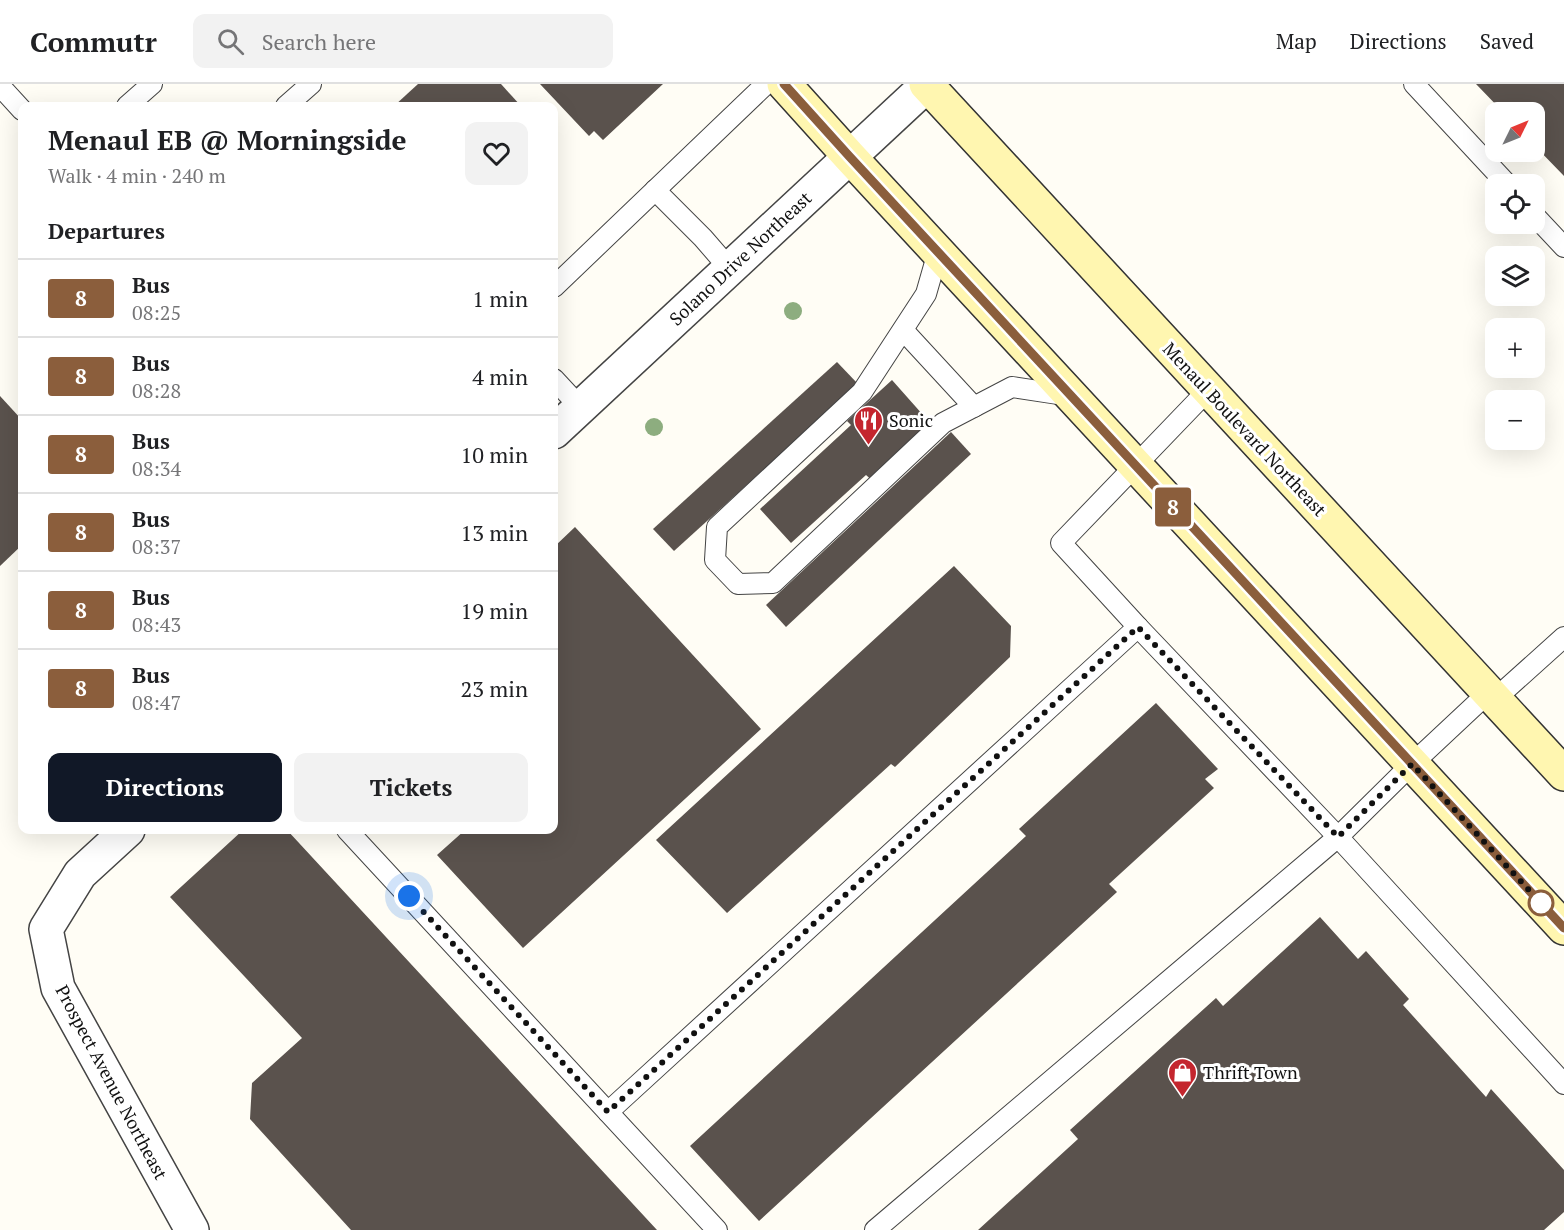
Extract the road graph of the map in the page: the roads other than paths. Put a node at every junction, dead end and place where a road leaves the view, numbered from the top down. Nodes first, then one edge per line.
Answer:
1 (152, 84) edge
2 (311, 84) edge
3 (766, 84) edge
4 (784, 84) edge
5 (1414, 84) edge
6 (0, 86) edge
7 (934, 87) edge
8 (132, 102) edge
9 (295, 102) edge
10 (18, 106) edge
11 (849, 156) junction
12 (1498, 174) edge
13 (654, 190) junction
14 (1545, 227) edge
15 (1564, 247) edge
16 (938, 252) junction
17 (729, 268) junction
18 (558, 283) edge
19 (903, 330) junction
20 (558, 384) edge
21 (1209, 389) junction
22 (1071, 396) junction
23 (580, 407) junction
24 (974, 407) junction
25 (558, 428) edge
26 (1136, 466) junction
27 (1138, 627) junction
28 (1564, 637) edge
29 (1492, 695) junction
30 (1412, 764) junction
31 (1564, 774) edge
32 (124, 834) edge
33 (351, 834) edge
34 (1338, 837) junction
35 (1564, 928) edge
36 (1564, 1084) edge
37 (608, 1112) junction
38 (192, 1230) edge
39 (717, 1230) edge
40 (875, 1230) edge

1 - 8 lane
2 - 9 lane
3 - 13 lane
4 - 11 main road
5 - 12 lane
6 - 10 lane
7 - 11 street, Solano Drive Northeast
7 - 21 main road, Menaul Boulevard Northeast
11 - 16 main road
11 - 17 street, Solano Drive Northeast
13 - 17 lane
13 - 18 lane
14 - 15 lane
16 - 19 lane
16 - 22 main road
17 - 23 street, Solano Drive Northeast
19 - 24 lane
19 - 24 lane
20 - 23 lane
21 - 26 lane
21 - 29 main road, Menaul Boulevard Northeast
22 - 24 lane
22 - 26 main road
23 - 25 street, Solano Drive Northeast
26 - 27 lane
26 - 30 main road
27 - 34 lane
27 - 37 lane
28 - 29 lane
29 - 30 lane
29 - 31 main road, Menaul Boulevard Northeast
30 - 34 lane
30 - 35 main road
32 - 38 street, Prospect Avenue Northeast
33 - 37 lane
34 - 36 lane
34 - 40 lane
37 - 39 lane

